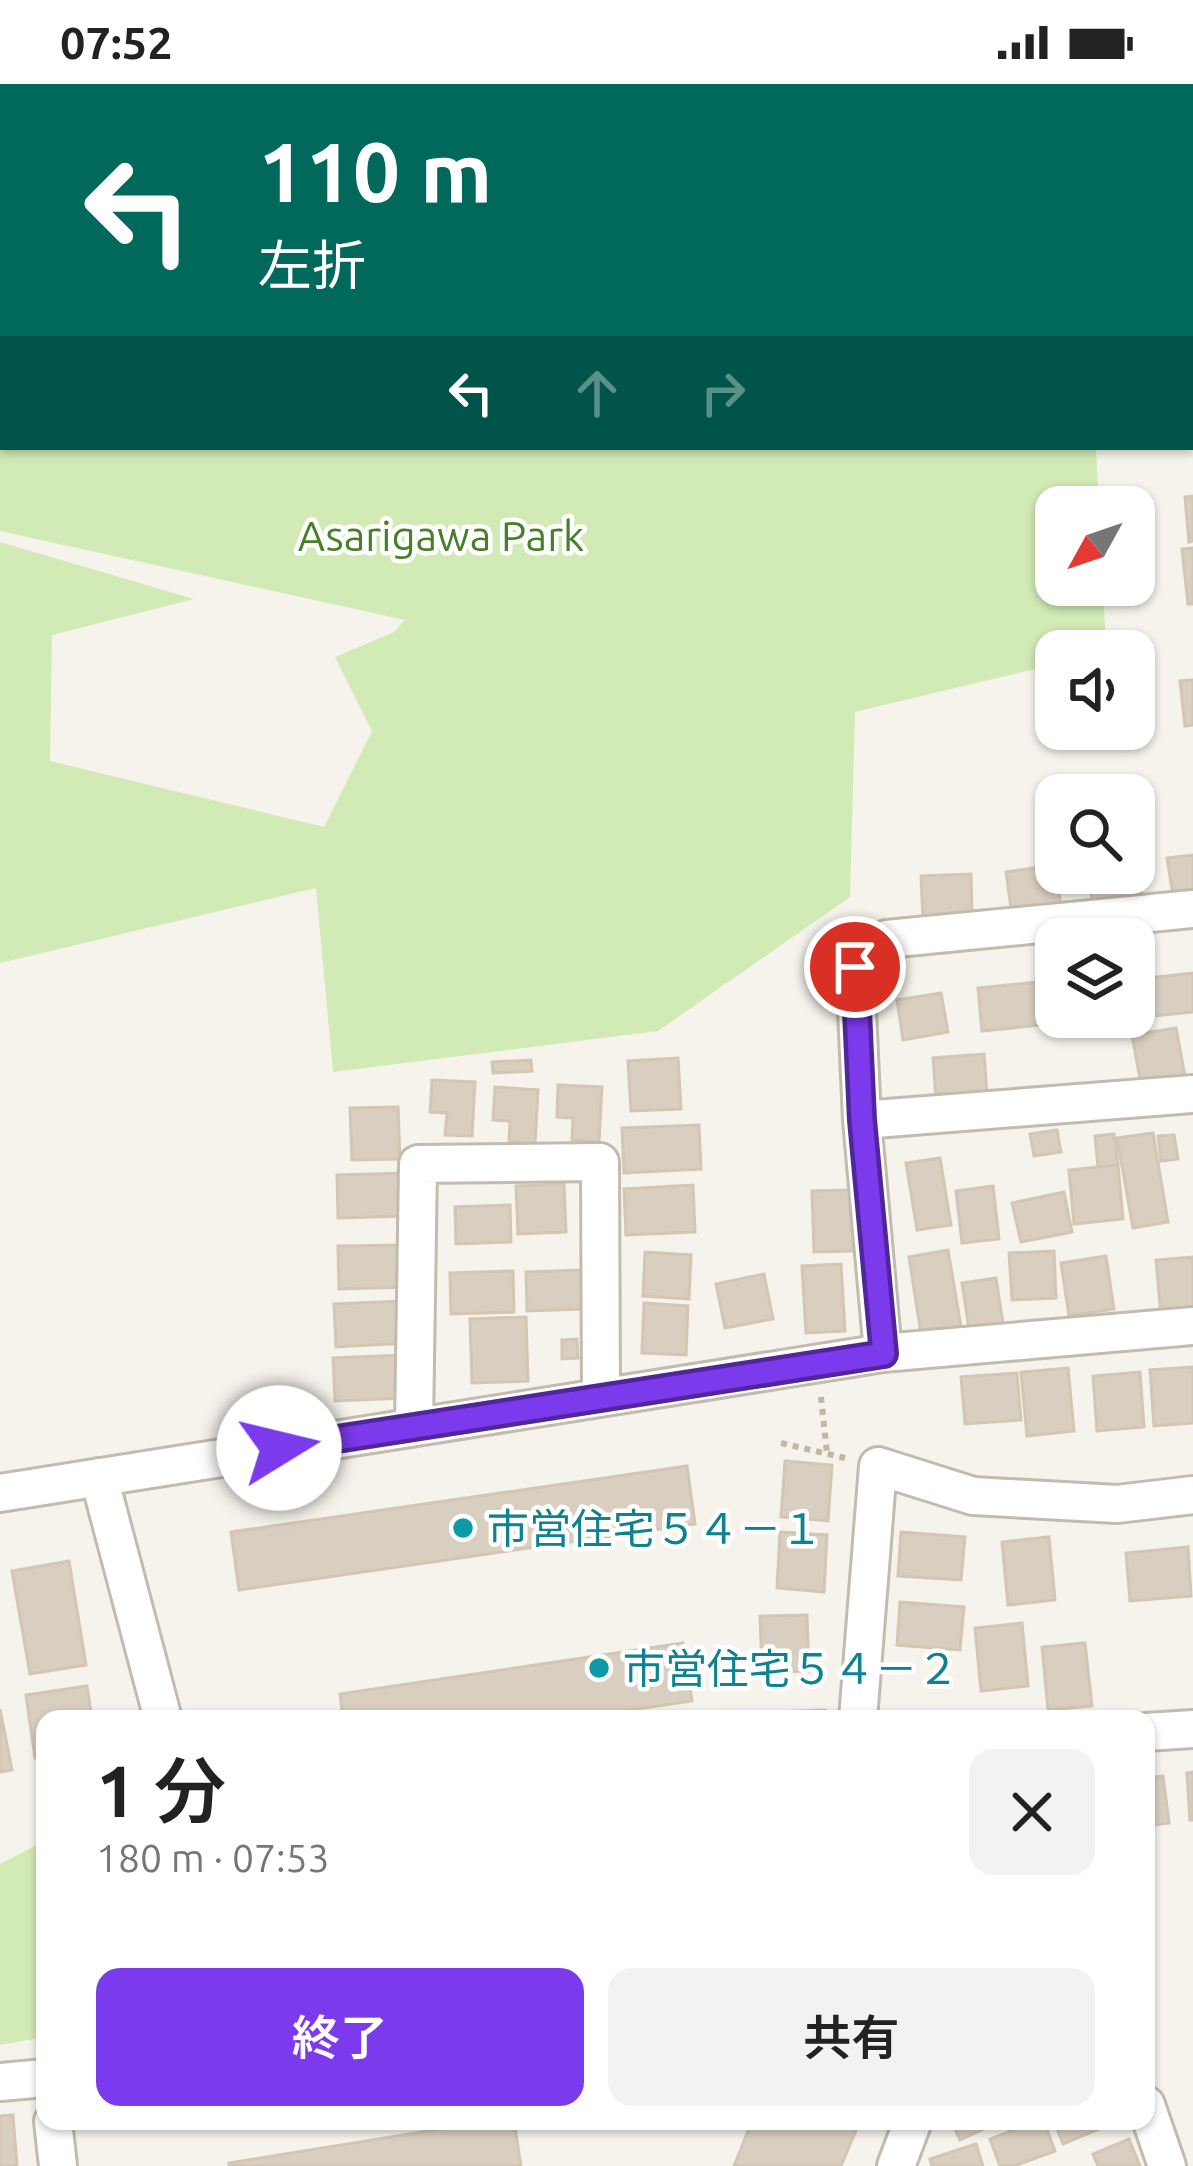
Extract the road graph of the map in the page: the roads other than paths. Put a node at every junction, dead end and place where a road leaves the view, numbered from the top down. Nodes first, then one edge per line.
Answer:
1 (1193, 909) edge
2 (1193, 1094) edge
3 (862, 1120) junction
4 (1193, 1326) edge
5 (884, 1354) junction
6 (601, 1397) junction
7 (414, 1427) junction
8 (99, 1477) junction
9 (0, 1493) edge
10 (1193, 1495) edge
11 (161, 1710) edge
12 (859, 1710) edge
13 (1193, 1729) edge
14 (1155, 1731) edge
15 (36, 2079) edge
16 (0, 2082) edge
17 (54, 2130) edge
18 (910, 2130) edge
19 (1155, 2130) edge
20 (58, 2166) edge
21 (896, 2166) edge
22 (1167, 2166) edge

1 - 3 street
2 - 3 street
3 - 5 street
4 - 5 street
5 - 6 street
6 - 7 street
6 - 7 street
7 - 8 street
8 - 9 street
8 - 11 street
10 - 12 street
13 - 14 street
15 - 16 street
17 - 20 street
18 - 21 street
19 - 22 street

